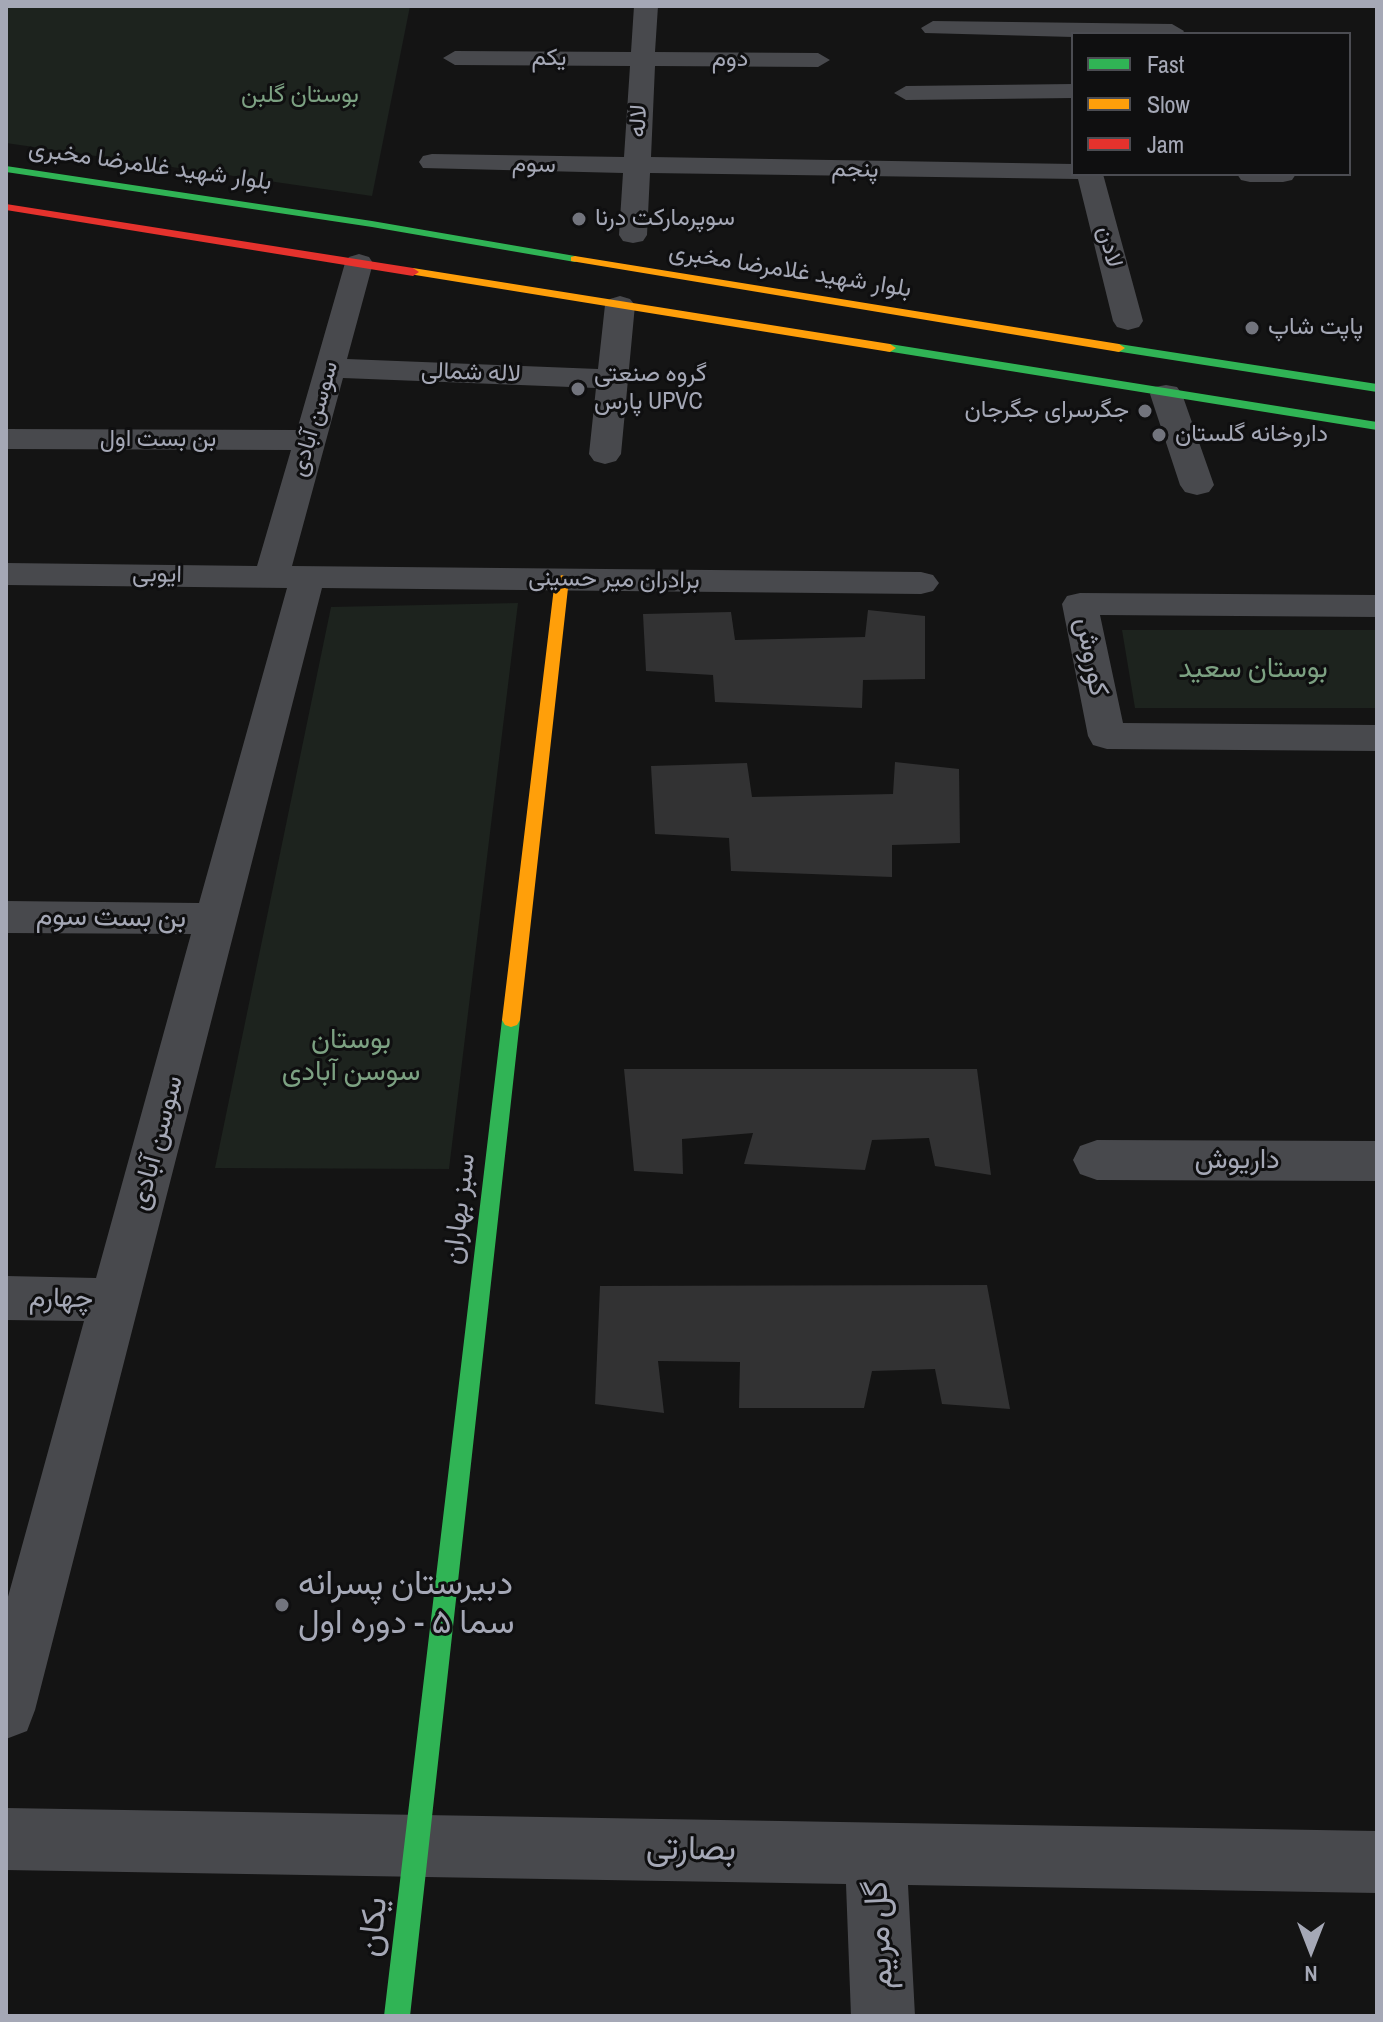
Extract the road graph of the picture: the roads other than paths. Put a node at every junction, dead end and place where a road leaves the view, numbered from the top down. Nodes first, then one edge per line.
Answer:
1 (646, 6) edge
2 (1051, 18) edge
3 (933, 28) dead end
4 (1172, 31) dead end
5 (455, 58) dead end
6 (643, 59) junction
7 (818, 60) dead end
8 (1071, 92) edge
9 (906, 93) dead end
10 (1071, 96) edge
11 (432, 162) dead end
12 (636, 168) junction
13 (6, 169) edge
14 (1071, 172) edge
15 (1091, 176) edge
16 (6, 207) edge
17 (633, 235) dead end
18 (359, 263) junction
19 (620, 305) junction
20 (1128, 321) dead end
21 (330, 368) junction
22 (613, 379) junction
23 (1377, 388) edge
24 (1166, 394) junction
25 (1377, 426) edge
26 (6, 439) edge
27 (309, 440) junction
28 (605, 454) dead end
29 (1197, 485) dead end
30 (6, 574) edge
31 (290, 576) junction
32 (562, 579) junction
33 (921, 583) dead end
34 (1377, 606) edge
35 (1377, 738) edge
36 (6, 917) edge
37 (216, 919) junction
38 (1097, 1160) dead end
39 (1377, 1161) edge
40 (6, 1298) edge
41 (115, 1300) junction
42 (6, 1710) edge
43 (6, 1839) edge
44 (414, 1845) junction
45 (876, 1854) junction
46 (1377, 1862) edge
47 (397, 2016) edge
48 (883, 2016) edge

1 - 6 street, لاله
2 - 3 street
2 - 4 street
2 - 8 street
5 - 6 street, یکم
6 - 7 street, دوم
6 - 12 street, لاله
9 - 10 street
11 - 12 street, سوم
12 - 14 street, پنجم
12 - 17 street, لاله
13 - 23 main road, بلوار شهید غلامرضا مخبری
15 - 20 street, لادن
16 - 18 main road
18 - 19 main road
18 - 21 street, سوسن آبادی
19 - 22 street
19 - 24 main road
21 - 22 street, لاله شمالی
21 - 27 street, سوسن آبادی
22 - 28 street
24 - 25 main road
24 - 29 street
26 - 27 street, بن بست اول
27 - 31 street, سوسن آبادی
30 - 31 street, ایوبی
31 - 32 street, برادران میر حسینی
31 - 37 street, سوسن آبادی
32 - 33 street, برادران میر حسینی
32 - 44 main road, سبز بهاران
34 - 35 street, کوروش
36 - 37 street, بن بست سوم
37 - 41 street, سوسن آبادی
38 - 39 street, داریوش
40 - 41 street, چهارم
41 - 42 street, سوسن آبادی
43 - 44 street, بصارتی
44 - 45 street, بصارتی
44 - 47 main road, یکان
45 - 46 street, بصارتی
45 - 48 street, گل مریم

